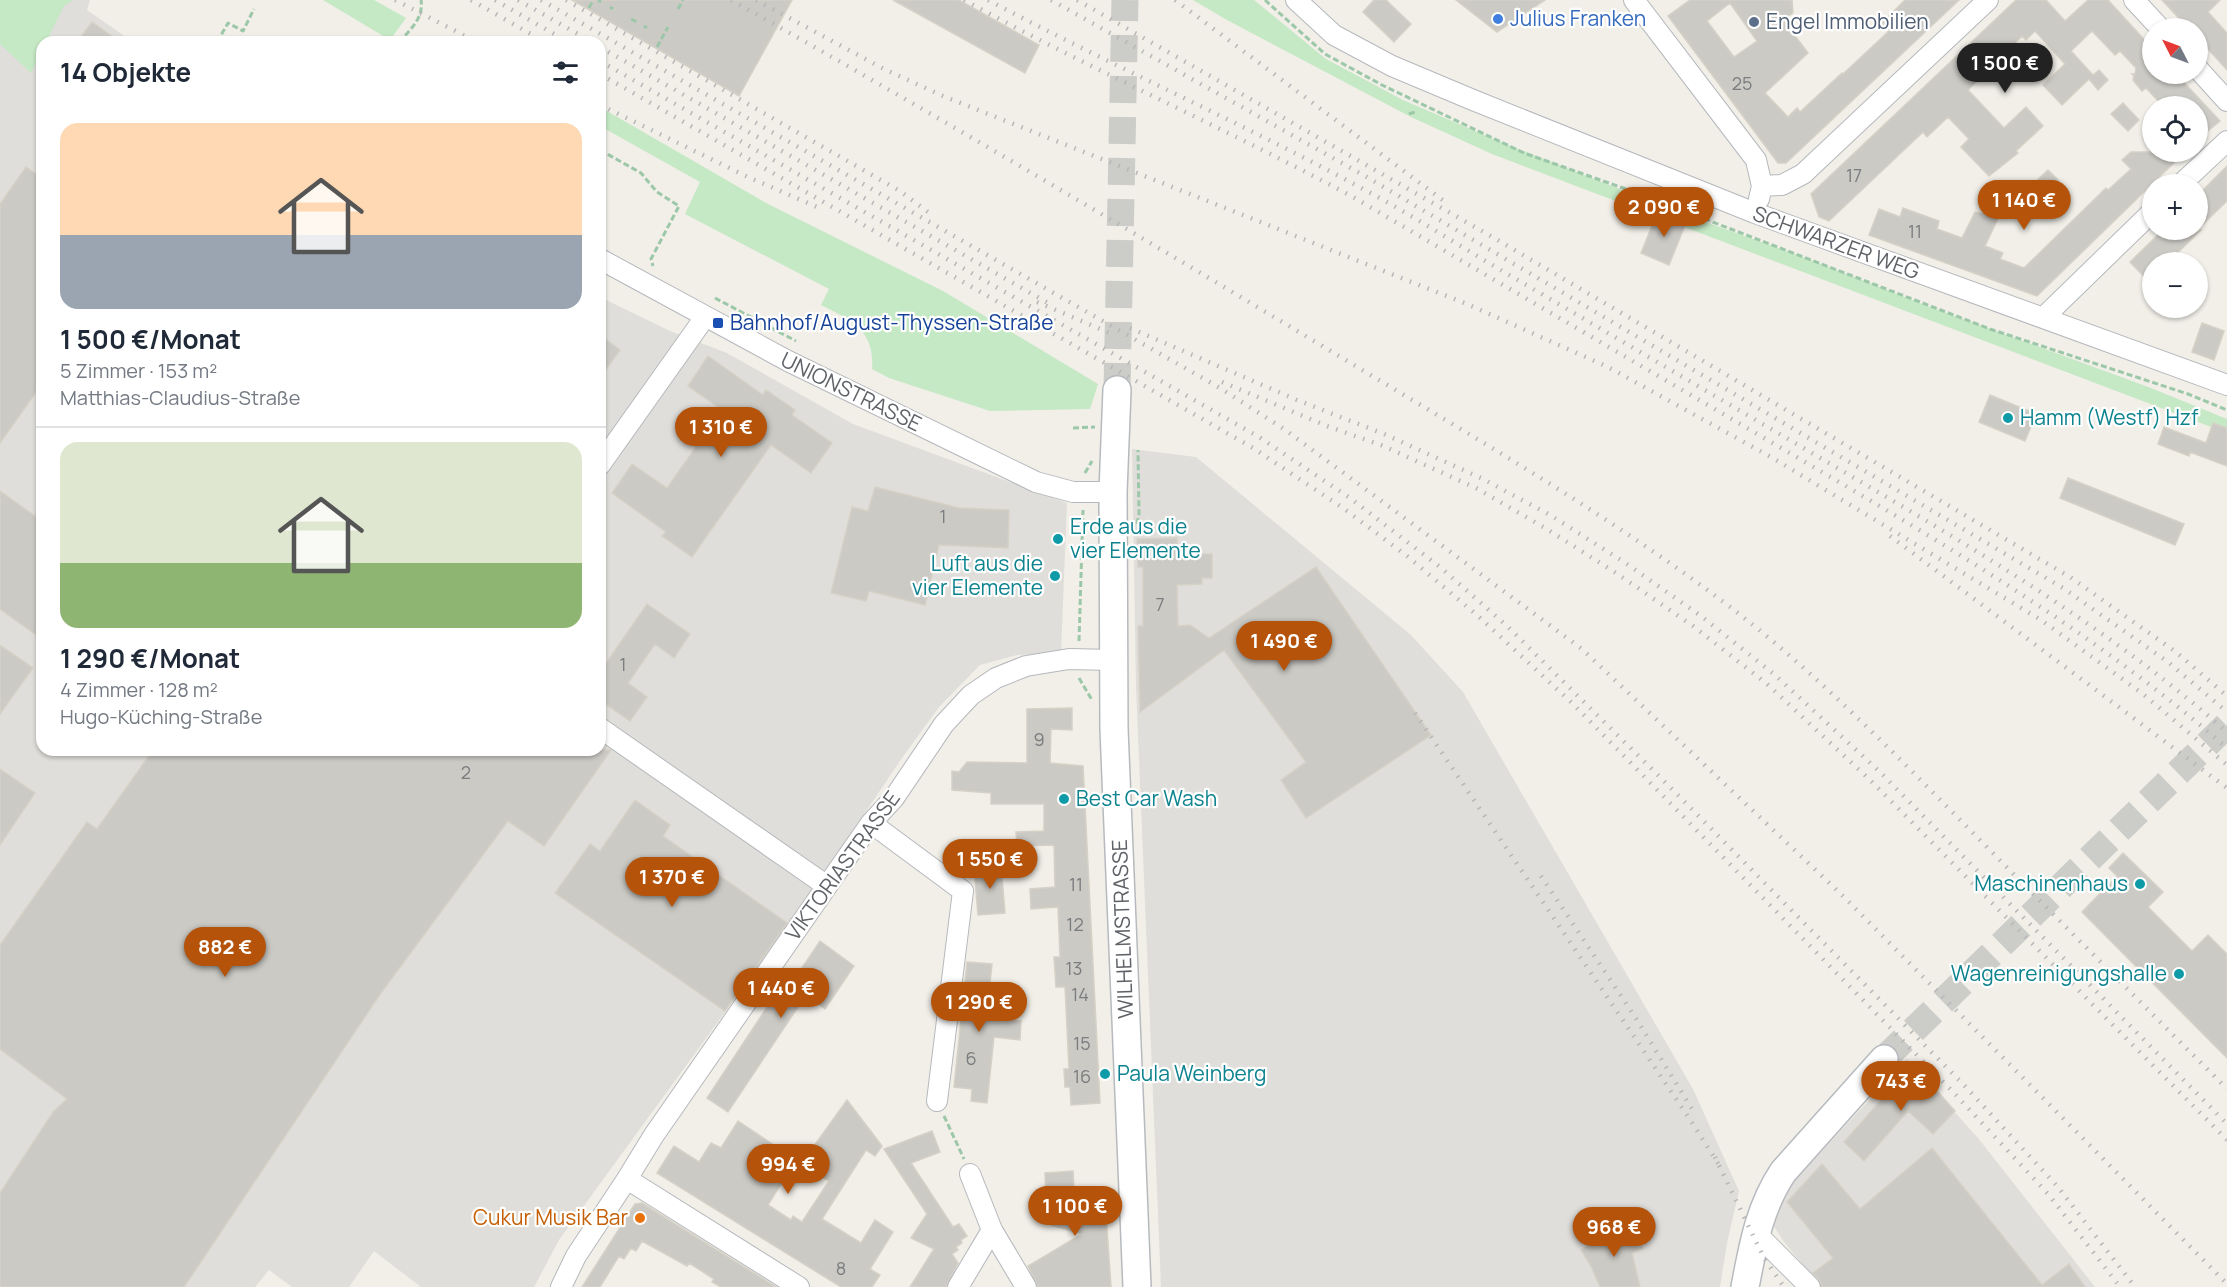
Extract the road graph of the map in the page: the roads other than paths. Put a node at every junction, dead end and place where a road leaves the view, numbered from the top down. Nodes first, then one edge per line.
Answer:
1 (1634, 0) edge
2 (1988, 0) edge
3 (2134, 0) edge
4 (1308, 3) edge
5 (2151, 18) edge
6 (2208, 80) edge
7 (2227, 101) edge
8 (2227, 141) edge
9 (2192, 174) edge
10 (1762, 186) junction
11 (1755, 213) junction
12 (2142, 222) edge
13 (606, 262) edge
14 (705, 317) junction
15 (2044, 317) junction
16 (2227, 385) edge
17 (1117, 390) tunnel mouth
18 (606, 457) edge
19 (1113, 492) junction
20 (1113, 660) junction
21 (606, 732) edge
22 (871, 824) junction
23 (826, 886) junction
24 (1884, 1059) tunnel mouth
25 (937, 1101) road end
26 (970, 1174) road end
27 (627, 1179) junction
28 (992, 1230) junction
29 (1756, 1233) junction
30 (561, 1287) edge
31 (799, 1287) edge
32 (958, 1287) edge
33 (1026, 1287) edge
34 (1137, 1287) edge
35 (1745, 1287) edge
36 (1810, 1287) edge

1 - 10 street
2 - 10 street
3 - 5 street
4 - 11 street, SCHWARZER WEG
6 - 7 street
8 - 9 street
10 - 11 street
11 - 15 street, SCHWARZER WEG
12 - 15 street
13 - 14 street, UNIONSTRASSE
14 - 18 street
14 - 19 street, UNIONSTRASSE
15 - 16 street, SCHWARZER WEG
17 - 19 main road, WILHELMSTRASSE
19 - 20 main road, WILHELMSTRASSE
20 - 22 street, VIKTORIASTRASSE
20 - 34 main road, WILHELMSTRASSE
21 - 23 street
22 - 23 street, VIKTORIASTRASSE
22 - 25 street
23 - 27 street, VIKTORIASTRASSE
24 - 29 main road
26 - 28 street
27 - 30 street, VIKTORIASTRASSE
27 - 31 street
28 - 32 street
28 - 33 street
29 - 35 main road
29 - 36 street

